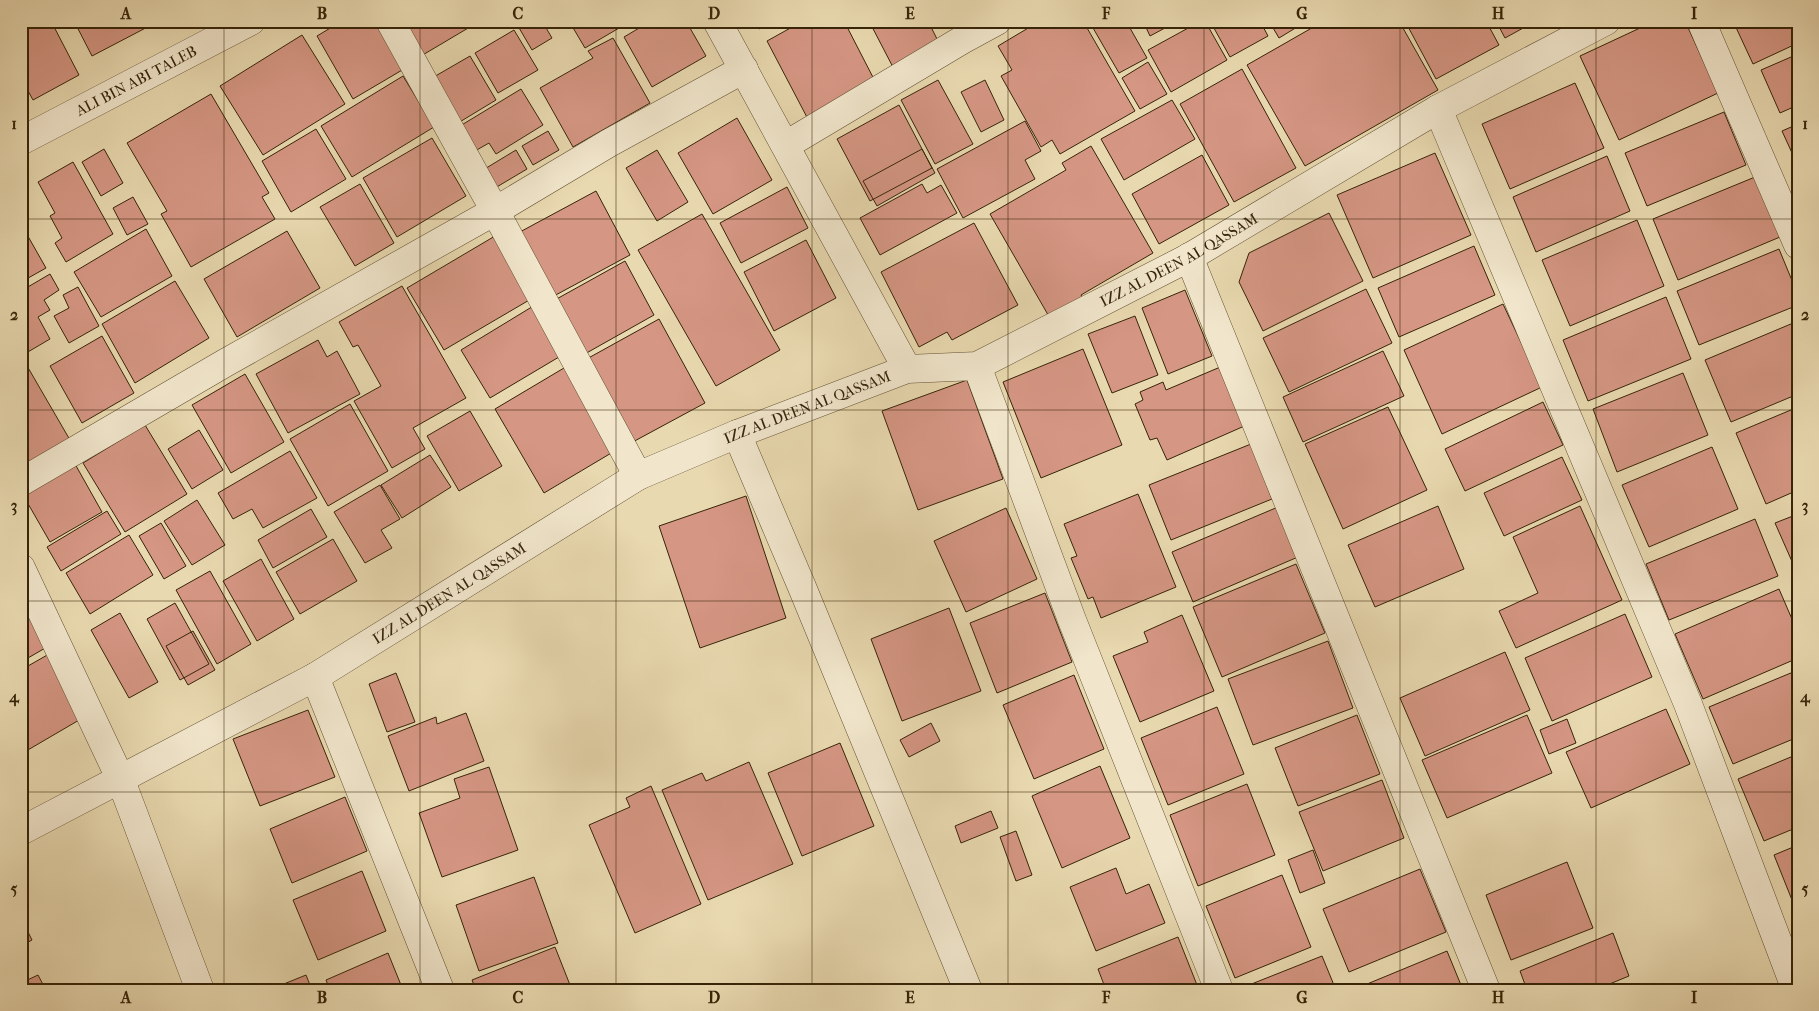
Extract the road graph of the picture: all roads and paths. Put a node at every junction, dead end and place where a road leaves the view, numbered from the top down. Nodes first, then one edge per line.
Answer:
1 (251, 21) edge
2 (390, 21) edge
3 (717, 21) edge
4 (997, 21) edge
5 (1606, 21) edge
6 (1701, 21) edge
7 (744, 69) junction
8 (1438, 109) junction
9 (21, 141) edge
10 (786, 145) junction
11 (495, 211) junction
12 (1798, 245) edge
13 (1188, 258) junction
14 (977, 366) junction
15 (907, 369) junction
16 (737, 434) junction
17 (638, 476) junction
18 (21, 482) edge
19 (21, 568) edge
20 (315, 677) junction
21 (120, 778) junction
22 (21, 831) edge
23 (200, 990) edge
24 (440, 990) edge
25 (968, 990) edge
26 (1220, 990) edge
27 (1486, 990) edge
28 (1796, 990) edge

1 - 9 street, ALI BIN ABI TALEB
2 - 11 street
3 - 7 street
4 - 10 street
5 - 8 street, IZZ AL DEEN AL QASSAM
6 - 12 street
7 - 10 street
7 - 11 street
8 - 13 street, IZZ AL DEEN AL QASSAM
8 - 28 street
10 - 15 street
11 - 17 street
11 - 18 street
13 - 14 street, IZZ AL DEEN AL QASSAM
13 - 27 street
14 - 15 street, IZZ AL DEEN AL QASSAM
14 - 26 street
15 - 16 street, IZZ AL DEEN AL QASSAM
16 - 17 street, IZZ AL DEEN AL QASSAM
16 - 25 street
17 - 20 street, IZZ AL DEEN AL QASSAM
19 - 21 street
20 - 21 street, IZZ AL DEEN AL QASSAM
20 - 24 street
21 - 22 street, IZZ AL DEEN AL QASSAM
21 - 23 street

